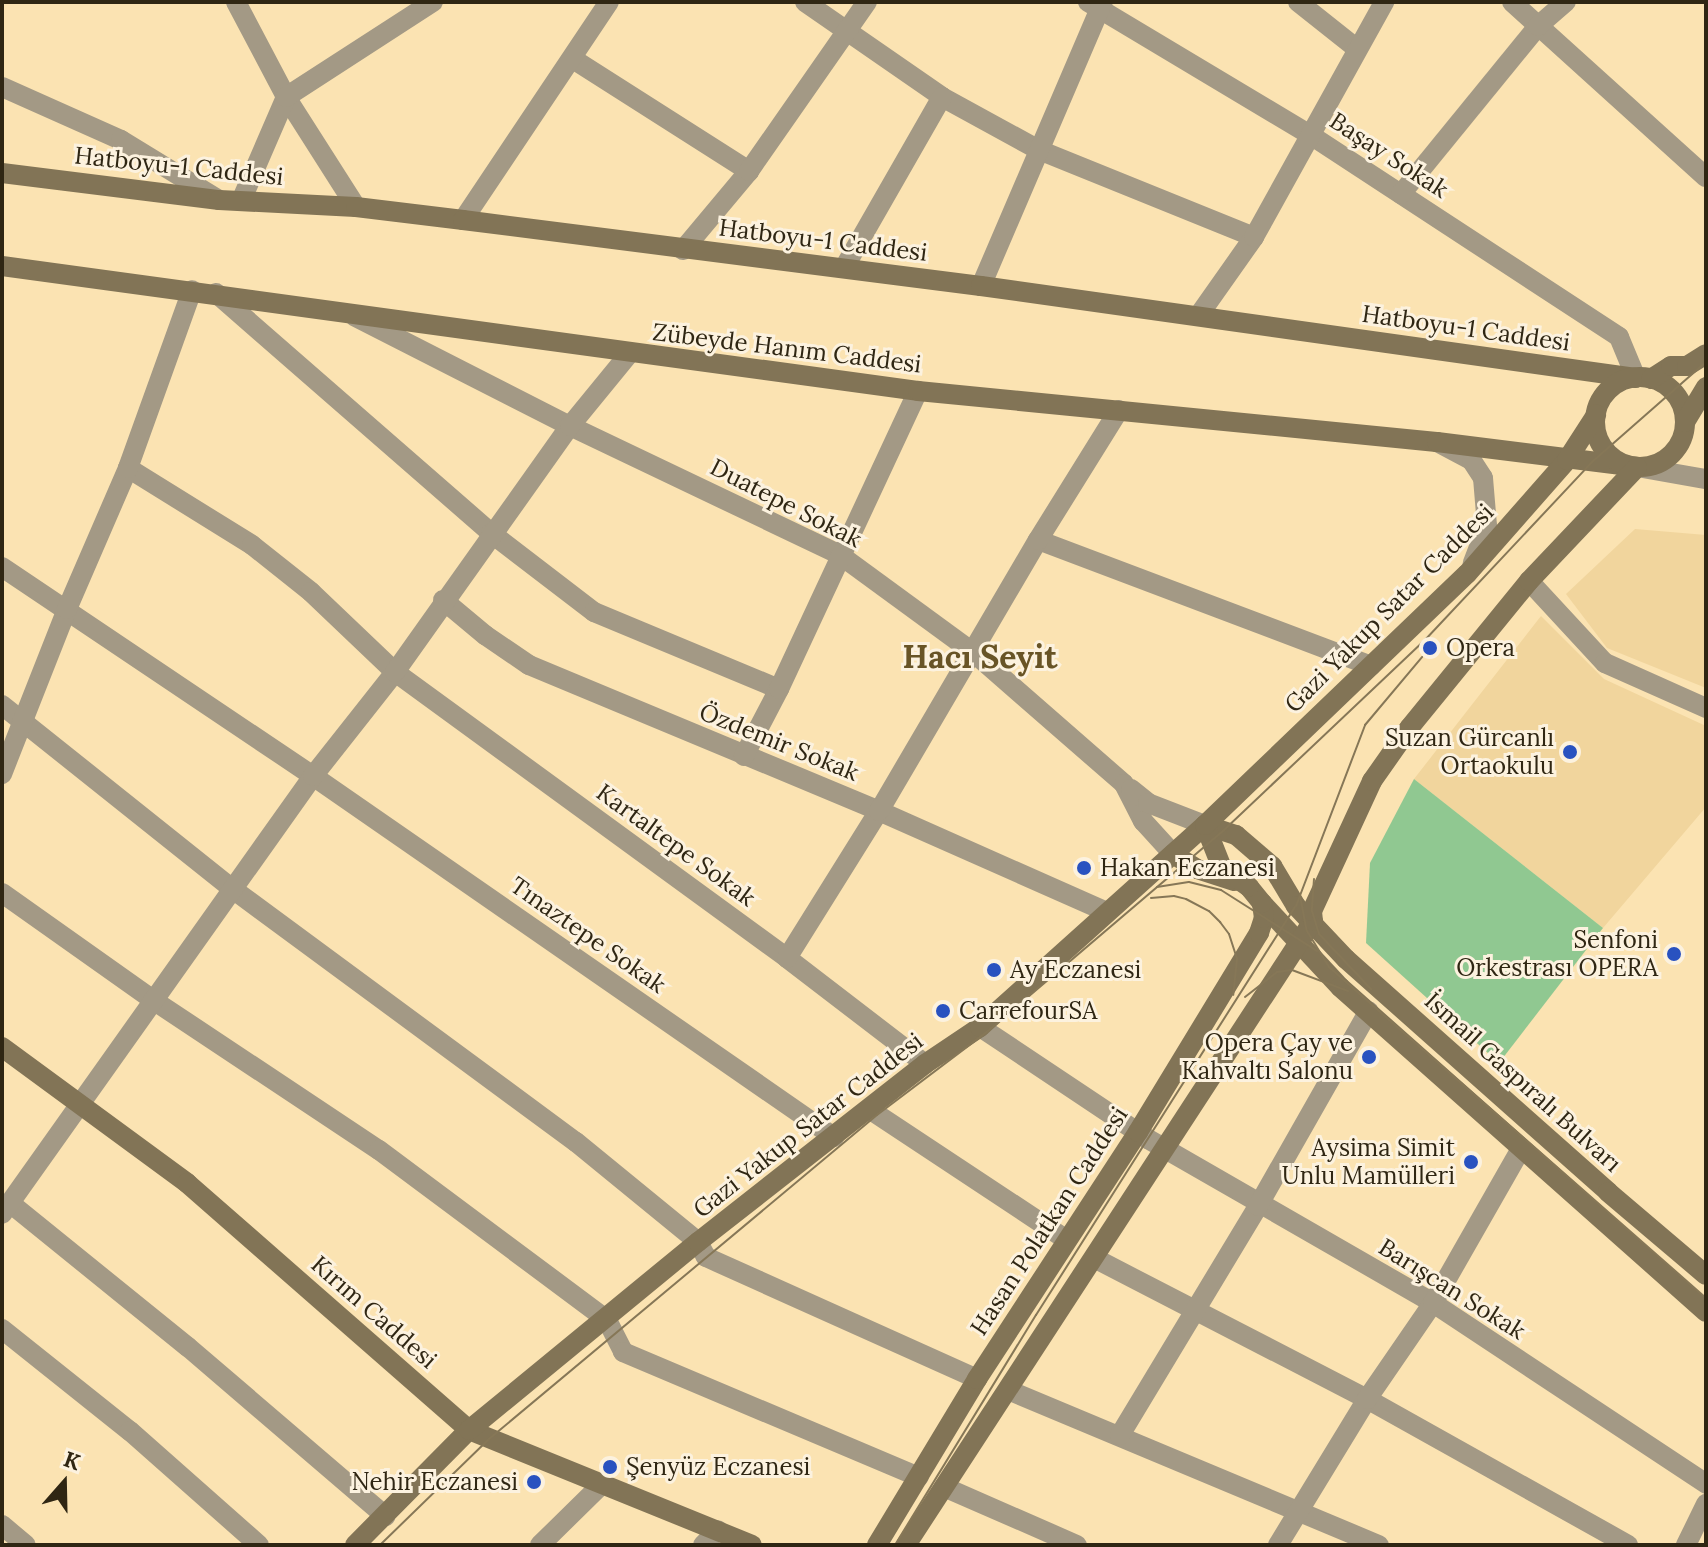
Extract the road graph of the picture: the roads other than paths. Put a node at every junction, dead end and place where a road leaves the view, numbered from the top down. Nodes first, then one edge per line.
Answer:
1 (219, 2) edge
2 (433, 2) edge
3 (609, 2) edge
4 (805, 2) edge
5 (867, 2) edge
6 (1298, 2) edge
7 (1384, 2) edge
8 (1512, 2) edge
9 (1566, 2) edge
10 (238, 5) edge
11 (1097, 5) edge
12 (1538, 26) junction
13 (846, 31) junction
14 (1356, 48) junction
15 (573, 59) junction
16 (2, 87) edge
17 (286, 97) junction
18 (942, 97) junction
19 (1312, 136) junction
20 (1039, 150) junction
21 (749, 171) junction
22 (2, 173) edge
23 (1706, 177) edge
24 (1401, 194) junction
25 (219, 200) junction
26 (241, 201) junction
27 (356, 207) junction
28 (463, 220) junction
29 (1254, 237) junction
30 (683, 250) junction
31 (2, 266) edge
32 (844, 268) junction
33 (981, 286) junction
34 (192, 290) junction
35 (216, 293) junction
36 (351, 314) junction
37 (1199, 315) junction
38 (629, 354) junction
39 (1706, 354) edge
40 (1644, 378) junction
41 (1706, 387) edge
42 (918, 391) junction
43 (1119, 410) junction
44 (1596, 415) junction
45 (1685, 422) junction
46 (570, 426) junction
47 (1437, 442) junction
48 (1567, 460) junction
49 (1637, 467) junction
50 (128, 468) junction
51 (1706, 479) edge
52 (491, 533) junction
53 (1038, 540) junction
54 (840, 555) junction
55 (2, 567) edge
56 (1467, 574) junction
57 (1529, 581) junction
58 (443, 600) junction
59 (67, 609) junction
60 (974, 653) junction
61 (1371, 666) junction
62 (395, 672) junction
63 (779, 689) junction
64 (2, 705) edge
65 (1706, 708) edge
66 (25, 721) junction
67 (744, 756) junction
68 (2, 774) edge
69 (313, 776) junction
70 (1124, 784) junction
71 (879, 811) junction
72 (1205, 825) junction
73 (1173, 854) junction
74 (1238, 882) junction
75 (234, 890) junction
76 (2, 893) edge
77 (1107, 912) junction
78 (1262, 913) junction
79 (1313, 921) junction
80 (1299, 943) junction
81 (787, 958) junction
82 (153, 1000) junction
83 (1369, 1011) junction
84 (980, 1027) junction
85 (2, 1047) edge
86 (925, 1064) junction
87 (78, 1104) junction
88 (869, 1109) junction
89 (1138, 1132) junction
90 (834, 1137) junction
91 (1165, 1149) junction
92 (1521, 1149) junction
93 (1258, 1206) junction
94 (6, 1209) edge
95 (1067, 1240) junction
96 (698, 1242) junction
97 (1094, 1258) junction
98 (1706, 1275) edge
99 (1433, 1303) junction
100 (1194, 1311) junction
101 (1706, 1312) edge
102 (607, 1320) junction
103 (2, 1329) edge
104 (977, 1379) junction
105 (1008, 1390) junction
106 (1367, 1399) junction
107 (469, 1430) junction
108 (1120, 1435) junction
109 (919, 1477) junction
110 (1706, 1484) edge
111 (600, 1486) junction
112 (944, 1487) junction
113 (1706, 1504) edge
114 (1299, 1510) junction
115 (385, 1516) junction
116 (2, 1525) edge
117 (718, 1530) junction
118 (26, 1545) edge
119 (259, 1545) edge
120 (355, 1545) edge
121 (540, 1545) edge
122 (703, 1545) edge
123 (752, 1545) edge
124 (877, 1545) edge
125 (906, 1545) edge
126 (1077, 1545) edge
127 (1278, 1545) edge
128 (1379, 1545) edge
129 (1628, 1545) edge
130 (1686, 1545) edge

1 - 10 street
2 - 17 street
3 - 15 street
4 - 13 street
5 - 13 street
6 - 14 street
7 - 14 street
8 - 12 street
9 - 12 street
10 - 17 street
11 - 19 street, Başay Sokak
11 - 20 street
12 - 23 street
12 - 24 street
13 - 18 street
13 - 21 street
14 - 19 street
15 - 21 street
15 - 28 street
16 - 25 street
17 - 26 street
17 - 27 street
18 - 20 street
18 - 32 street
19 - 24 street, Başay Sokak
19 - 29 street
20 - 29 street
20 - 33 street
21 - 30 street
22 - 25 main road, Hatboyu-1 Caddesi
24 - 40 street, Başay Sokak
25 - 26 main road, Hatboyu-1 Caddesi
26 - 27 main road, Hatboyu-1 Caddesi
27 - 28 main road, Hatboyu-1 Caddesi
28 - 30 main road, Hatboyu-1 Caddesi
29 - 37 street
30 - 32 main road, Hatboyu-1 Caddesi
31 - 34 main road, Zübeyde Hanım Caddesi
32 - 33 main road, Hatboyu-1 Caddesi
33 - 37 main road, Hatboyu-1 Caddesi
34 - 35 main road, Zübeyde Hanım Caddesi
34 - 50 street
35 - 36 main road, Zübeyde Hanım Caddesi
35 - 52 street
36 - 38 main road, Zübeyde Hanım Caddesi
36 - 46 street, Duatepe Sokak
37 - 40 main road, Hatboyu-1 Caddesi
38 - 42 main road, Zübeyde Hanım Caddesi
38 - 46 street
39 - 40 main road
40 - 44 main road
40 - 45 main road
41 - 45 main road
42 - 43 main road, Zübeyde Hanım Caddesi
42 - 54 street
43 - 47 main road, Zübeyde Hanım Caddesi
43 - 53 street
44 - 48 main road, Gazi Yakup Satar Caddesi
44 - 49 main road
45 - 49 main road
46 - 52 street
46 - 54 street, Duatepe Sokak
47 - 48 main road, Zübeyde Hanım Caddesi
47 - 56 street
48 - 49 main road, Zübeyde Hanım Caddesi
48 - 56 main road, Gazi Yakup Satar Caddesi
49 - 51 street
49 - 57 main road
50 - 59 street
50 - 62 street, Kartaltepe Sokak
52 - 58 street
52 - 63 street
53 - 60 street
53 - 61 street
54 - 60 street, Duatepe Sokak
54 - 63 street
55 - 59 street, Tınaztepe Sokak
56 - 61 main road, Gazi Yakup Satar Caddesi
57 - 65 street
57 - 79 main road
58 - 62 street
58 - 67 street, Özdemir Sokak
59 - 66 street
59 - 69 street, Tınaztepe Sokak
60 - 70 street, Duatepe Sokak
60 - 71 street
61 - 72 main road, Gazi Yakup Satar Caddesi
62 - 69 street
62 - 81 street, Kartaltepe Sokak
63 - 67 street
64 - 66 street
66 - 68 street
66 - 75 street
67 - 71 street, Özdemir Sokak
69 - 75 street
69 - 90 street, Tınaztepe Sokak
70 - 72 street
70 - 73 street, Duatepe Sokak
71 - 77 street, Özdemir Sokak
71 - 81 street
72 - 73 main road, Gazi Yakup Satar Caddesi
72 - 74 main road
72 - 79 main road, İsmail Gaspıralı Bulvarı
73 - 74 main road
73 - 77 main road, Gazi Yakup Satar Caddesi
74 - 78 main road
75 - 82 street
75 - 96 street
76 - 82 street
77 - 84 main road, Gazi Yakup Satar Caddesi
78 - 80 main road
78 - 89 main road, Hasan Polatkan Caddesi
79 - 80 main road
79 - 98 main road, İsmail Gaspıralı Bulvarı
80 - 83 main road
80 - 91 main road
81 - 86 street, Kartaltepe Sokak
82 - 87 street
82 - 102 street
83 - 92 main road
83 - 93 street
84 - 86 main road, Gazi Yakup Satar Caddesi
84 - 89 street, Barışcan Sokak
85 - 87 main road, Kırım Caddesi
86 - 88 main road, Gazi Yakup Satar Caddesi
87 - 94 street
87 - 107 main road, Kırım Caddesi
88 - 90 main road, Gazi Yakup Satar Caddesi
88 - 95 street
89 - 91 street, Barışcan Sokak
89 - 95 main road, Hasan Polatkan Caddesi
90 - 96 main road, Gazi Yakup Satar Caddesi
91 - 93 street, Barışcan Sokak
91 - 97 main road
92 - 99 street
92 - 101 main road
93 - 99 street, Barışcan Sokak
93 - 100 street
94 - 115 street
95 - 104 main road, Hasan Polatkan Caddesi
96 - 102 main road, Gazi Yakup Satar Caddesi
96 - 104 street
97 - 100 street
97 - 105 main road
99 - 106 street
99 - 110 street, Barışcan Sokak
100 - 106 street
100 - 108 street
102 - 107 main road, Gazi Yakup Satar Caddesi
102 - 109 street
103 - 119 street
104 - 109 main road, Hasan Polatkan Caddesi
105 - 108 street
105 - 112 main road
106 - 114 street
106 - 129 street
107 - 111 main road, Kırım Caddesi
107 - 115 main road, Gazi Yakup Satar Caddesi
108 - 114 street
109 - 124 main road, Hasan Polatkan Caddesi
111 - 117 main road, Kırım Caddesi
111 - 121 street
112 - 125 main road
112 - 126 street
113 - 130 street
114 - 127 street
114 - 128 street
115 - 120 main road, Gazi Yakup Satar Caddesi
116 - 118 street
117 - 122 street
117 - 123 main road, Kırım Caddesi

